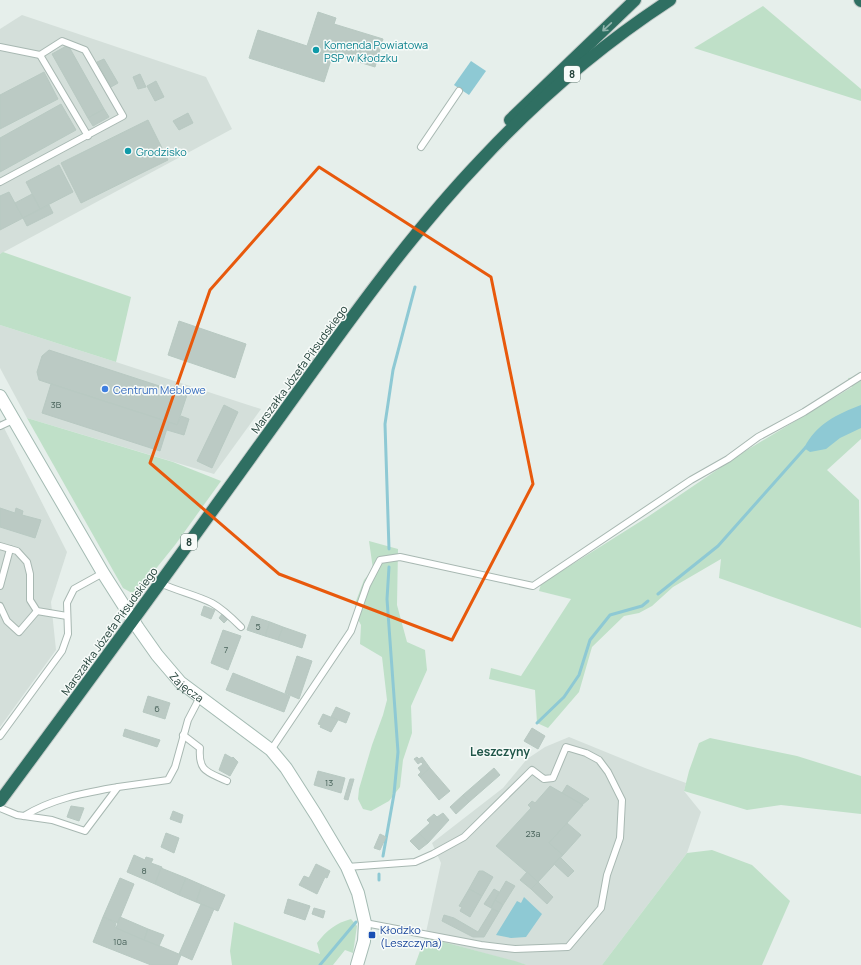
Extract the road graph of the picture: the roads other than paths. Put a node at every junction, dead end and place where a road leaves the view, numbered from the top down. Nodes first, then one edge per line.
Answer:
1 (635, 0) edge
2 (670, 0) edge
3 (0, 48) edge
4 (40, 55) junction
5 (460, 91) dead end
6 (88, 136) junction
7 (421, 147) dead end
8 (482, 158) junction
9 (0, 182) edge
10 (861, 376) edge
11 (0, 396) edge
12 (13, 420) junction
13 (0, 426) edge
14 (0, 546) edge
15 (10, 549) junction
16 (103, 573) junction
17 (160, 583) junction
18 (0, 586) edge
19 (0, 606) edge
20 (37, 611) junction
21 (66, 616) junction
22 (133, 620) junction
23 (241, 627) dead end
24 (200, 697) junction
25 (183, 735) junction
26 (0, 736) edge
27 (271, 750) junction
28 (227, 781) dead end
29 (118, 787) junction
30 (0, 801) edge
31 (0, 808) edge
32 (24, 816) junction
33 (347, 868) junction
34 (365, 924) junction
35 (357, 965) edge

1 -> 8 highway
2 - 8 highway, Marszałka Józefa Piłsudskiego / 8
3 - 4 lane
4 - 6 lane
4 - 6 lane
5 - 7 lane
6 - 9 lane
8 - 17 highway, Marszałka Józefa Piłsudskiego / 8
10 - 27 lane
11 - 12 street, Zajęcza
12 - 13 lane
12 - 16 street, Zajęcza
14 - 15 lane
15 - 18 lane
15 - 20 lane
16 - 21 lane
16 - 22 street, Zajęcza
17 - 22 highway, Marszałka Józefa Piłsudskiego / 8
17 - 23 lane
19 - 20 lane
20 - 21 lane
21 - 26 lane
22 - 24 street, Zajęcza
22 - 30 highway, Marszałka Józefa Piłsudskiego / 8
24 - 25 lane
24 - 27 street, Zajęcza
25 - 28 lane
25 - 29 lane
27 - 33 street, Zajęcza
29 - 32 lane
29 - 32 lane
31 - 32 lane
33 - 34 street, Zajęcza
33 - 34 lane
34 - 35 street, Zajęcza

